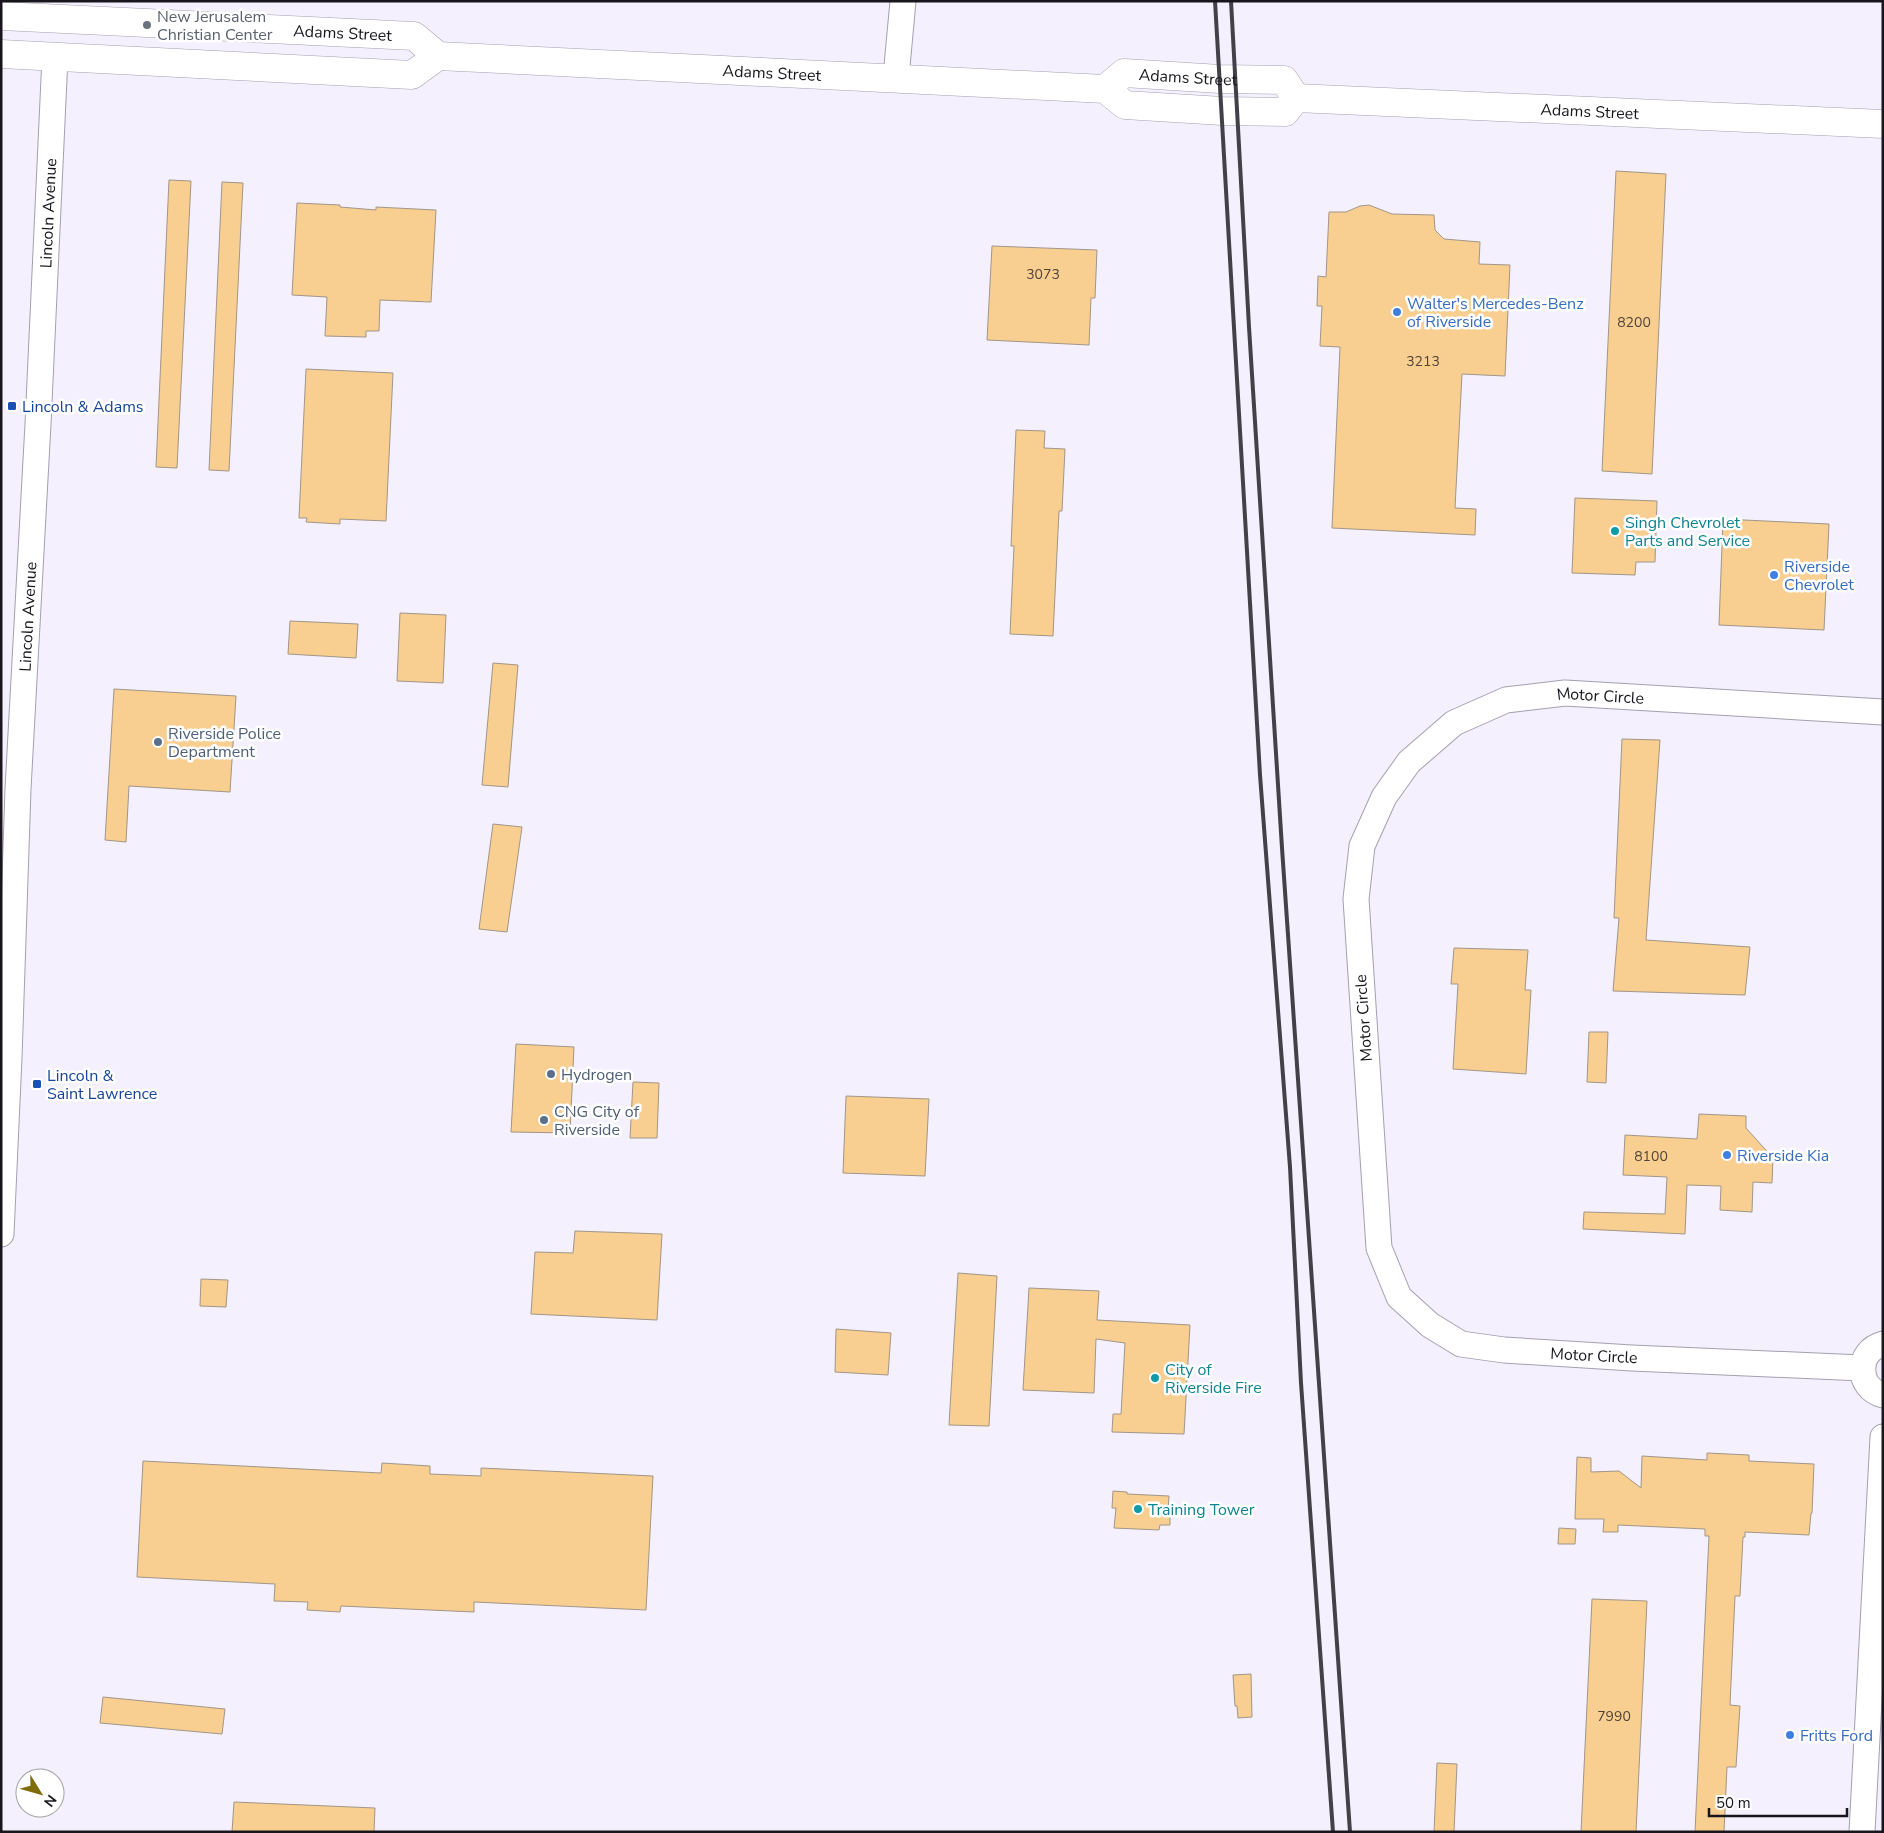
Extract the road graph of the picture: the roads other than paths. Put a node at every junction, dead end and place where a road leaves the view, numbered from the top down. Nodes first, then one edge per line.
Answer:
1 (903, 1) edge
2 (57, 10) edge
3 (1, 16) edge
4 (1, 54) edge
5 (438, 56) junction
6 (55, 57) junction
7 (896, 78) junction
8 (1883, 124) edge
9 (1883, 712) edge
10 (3, 1175) edge
11 (1, 1234) edge
12 (1883, 1344) edge
13 (1862, 1368) junction
14 (1883, 1395) edge
15 (1883, 1437) edge
16 (1862, 1832) edge

1 - 7 street
2 - 3 main road, Adams Street
2 - 5 main road, Adams Street
2 - 6 main road, Lincoln Avenue
4 - 6 main road
5 - 6 main road
5 - 7 main road, Adams Street
6 - 10 street, Lincoln Avenue
7 - 8 main road, Adams Street
9 - 13 street, Motor Circle
10 - 11 street, Lincoln Avenue
12 - 13 street
13 - 14 street
15 - 16 street

